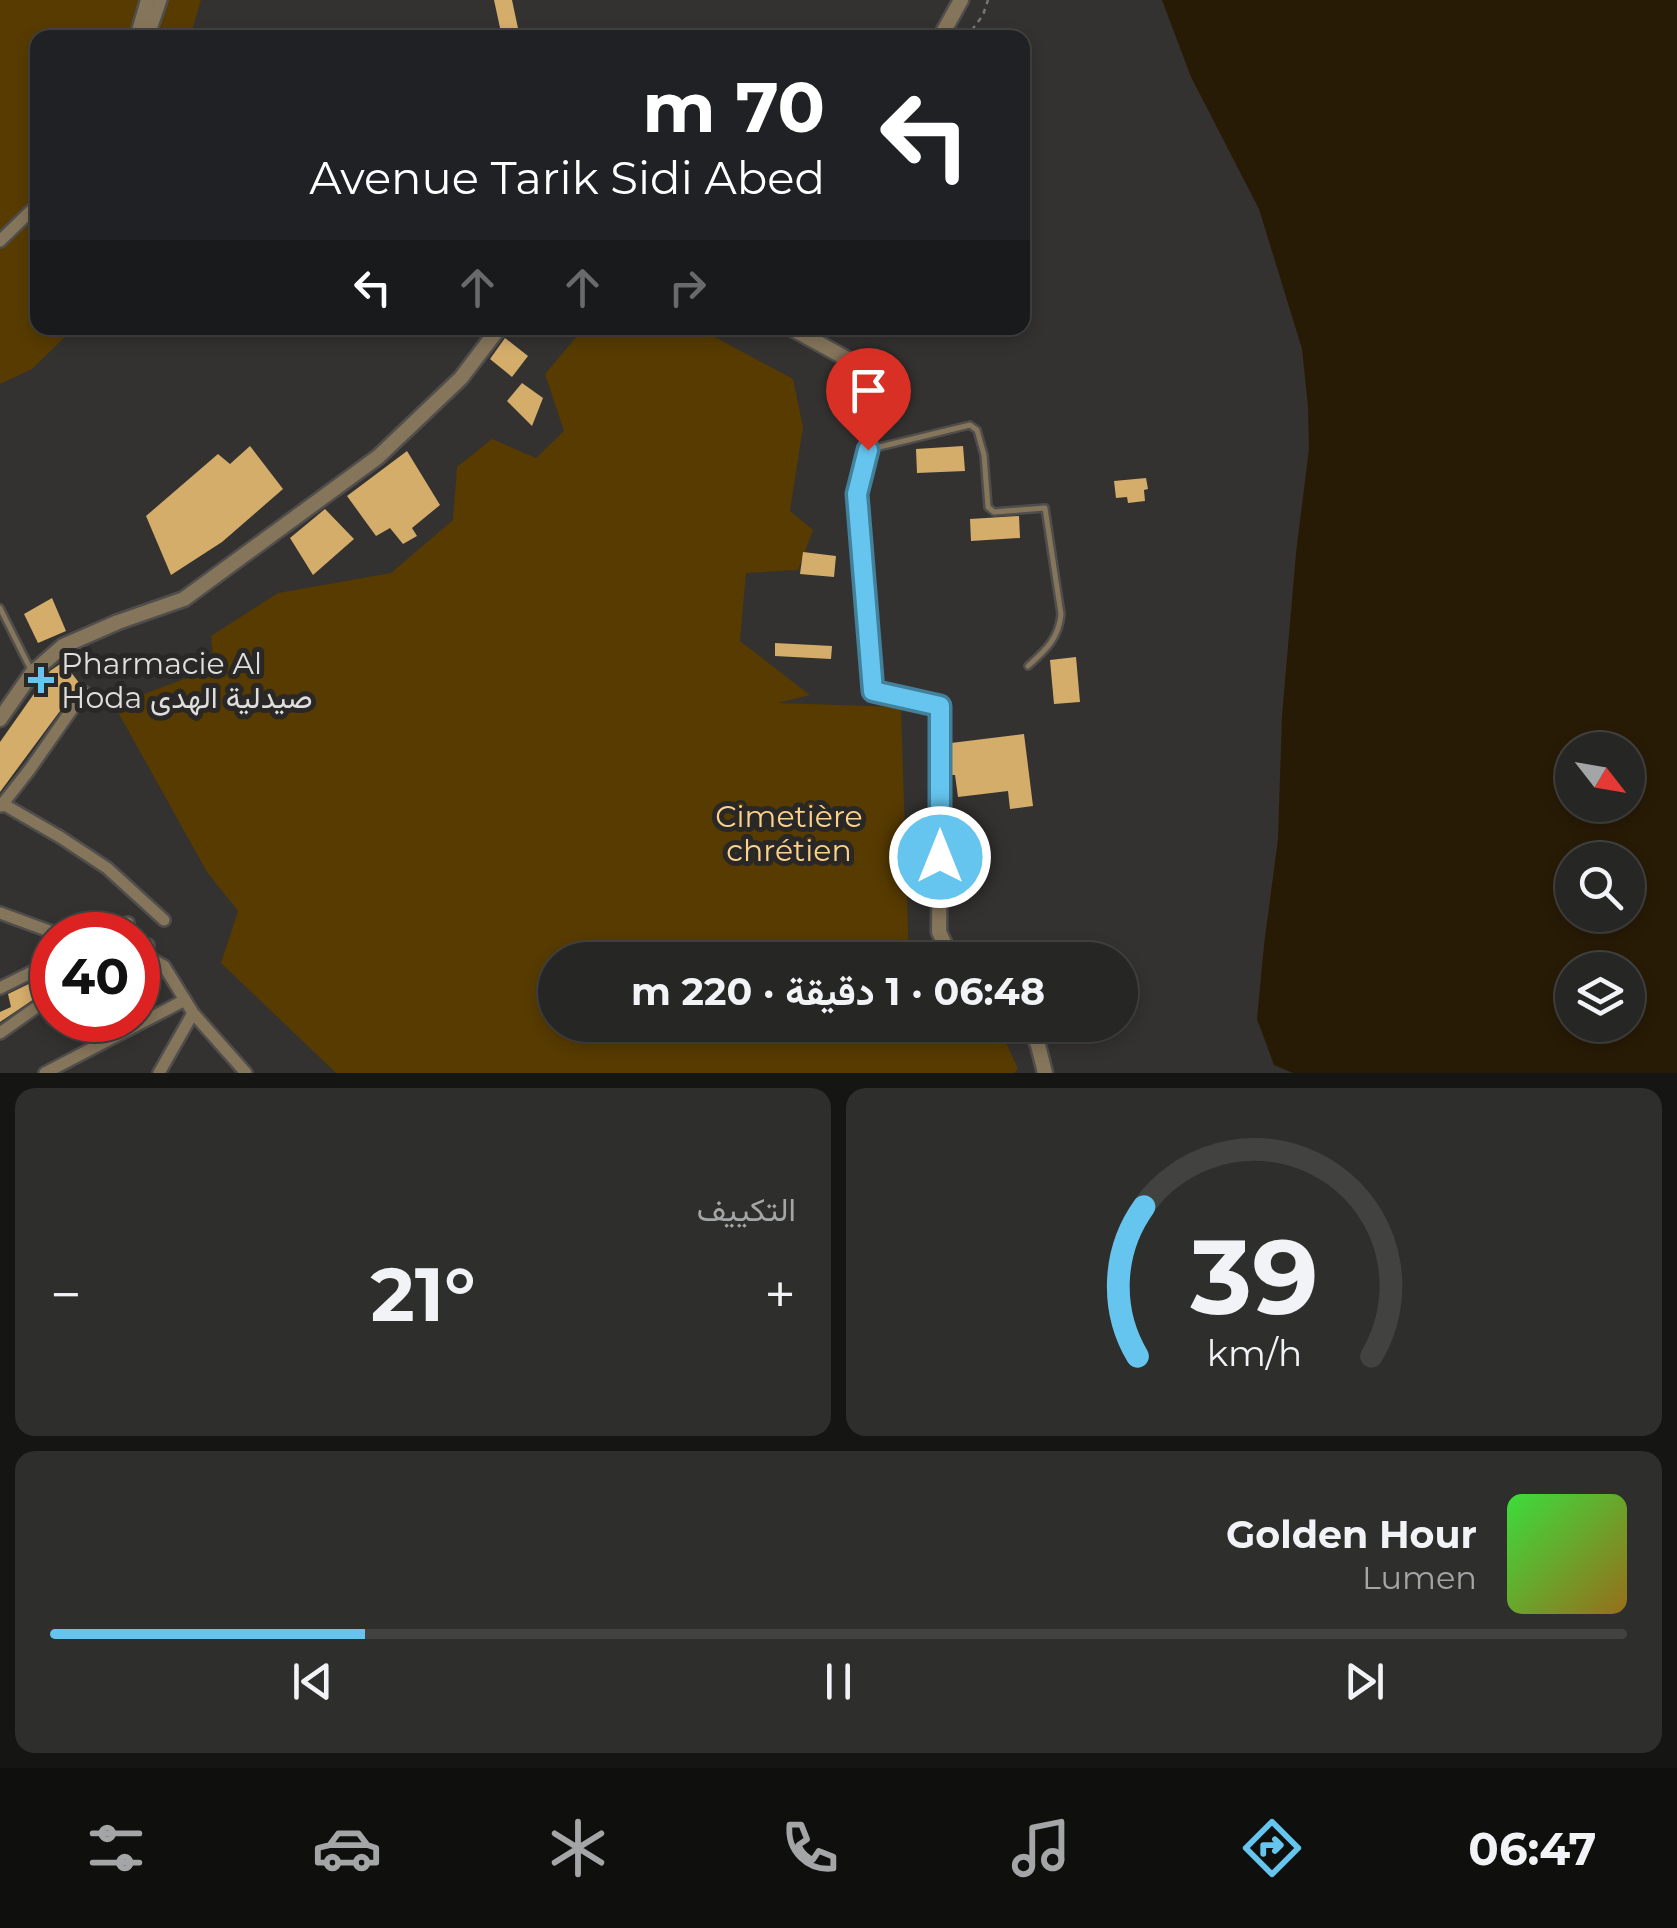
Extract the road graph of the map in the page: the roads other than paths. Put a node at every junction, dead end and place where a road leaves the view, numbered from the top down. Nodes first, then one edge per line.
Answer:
1 (154, 0) edge
2 (950, 0) edge
3 (961, 0) edge
4 (949, 22) junction
5 (145, 30) edge
6 (944, 30) edge
7 (30, 212) edge
8 (0, 242) edge
9 (494, 335) edge
10 (804, 335) edge
11 (868, 450) junction
12 (0, 608) edge
13 (1028, 666) dead end
14 (32, 672) junction
15 (84, 692) dead end
16 (5, 701) edge
17 (0, 719) edge
18 (1, 805) edge
19 (0, 912) edge
20 (164, 920) dead end
21 (30, 924) edge
22 (944, 942) edge
23 (160, 964) edge
24 (30, 973) edge
25 (0, 988) edge
26 (185, 1000) junction
27 (30, 1012) edge
28 (193, 1013) junction
29 (0, 1033) edge
30 (1036, 1042) edge
31 (240, 1071) edge
32 (45, 1073) edge
33 (159, 1073) edge
34 (1044, 1073) edge

1 - 5 street
2 - 4 street
3 - 4 street
4 - 6 street
7 - 8 street
9 - 14 street
10 - 11 street
11 - 13 lane
11 - 22 street
12 - 14 lane
14 - 16 street
15 - 18 street
16 - 17 street
18 - 20 street
19 - 21 street
23 - 26 street
24 - 25 street
26 - 28 street
26 - 32 street
27 - 29 street
28 - 31 street
28 - 33 street
30 - 34 street

